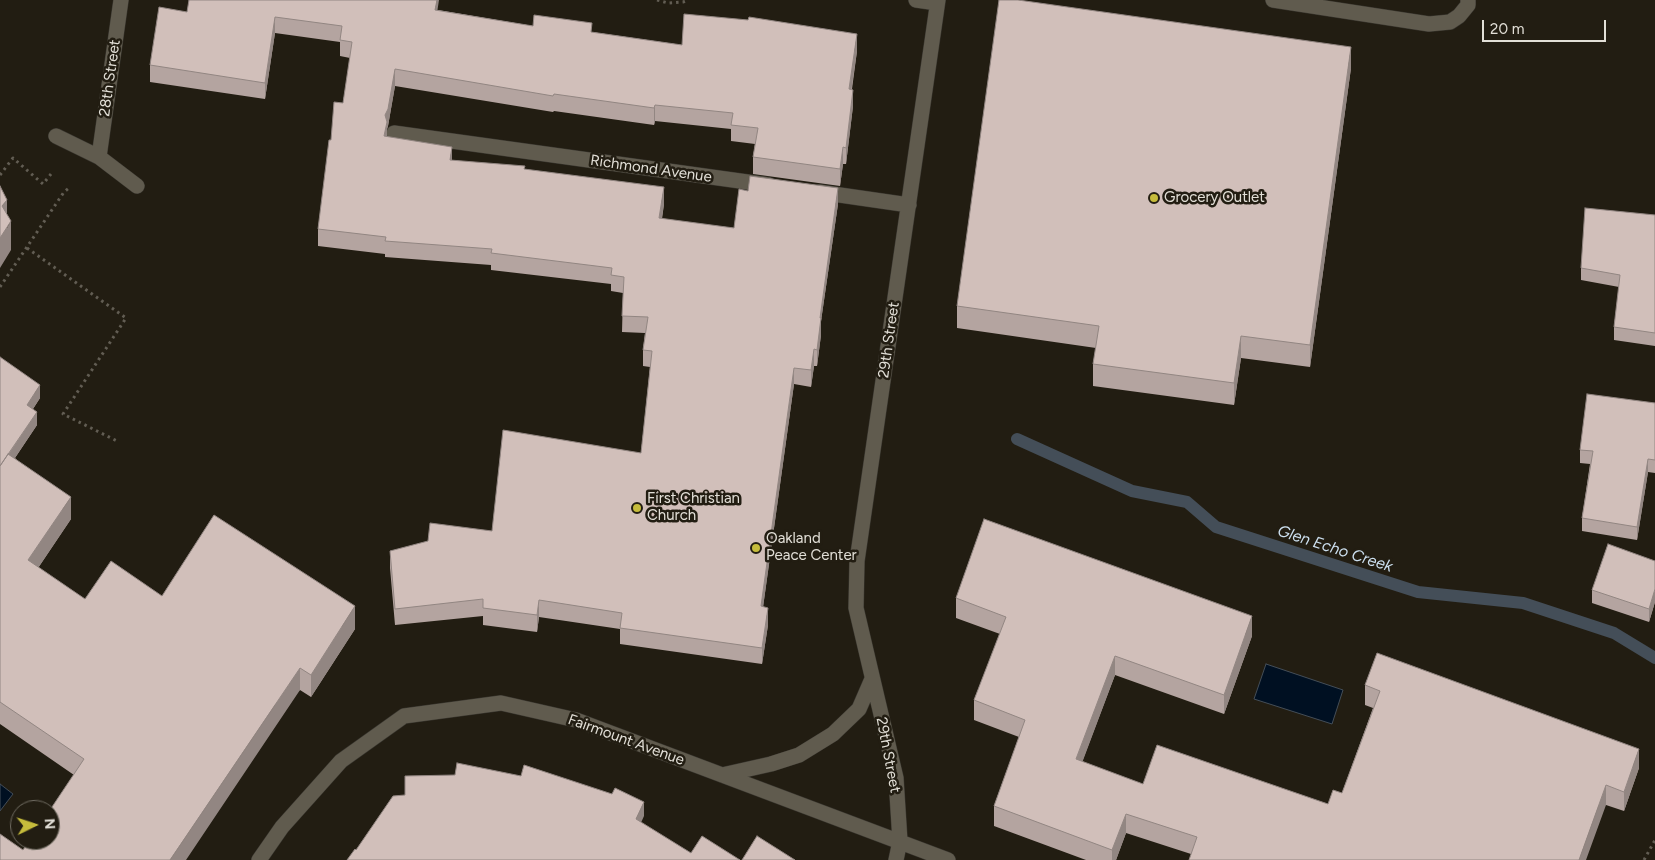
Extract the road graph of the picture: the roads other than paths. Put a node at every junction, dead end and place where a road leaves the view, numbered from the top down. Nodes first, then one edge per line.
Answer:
1 (121, 0) edge
2 (916, 0) edge
3 (1274, 0) edge
4 (1468, 0) edge
5 (938, 1) edge
6 (394, 133) dead end
7 (56, 136) dead end
8 (99, 157) junction
9 (137, 186) dead end
10 (782, 187) edge
11 (802, 190) edge
12 (909, 205) junction
13 (872, 679) junction
14 (722, 775) junction
15 (900, 841) junction
16 (259, 860) edge
17 (896, 860) edge
18 (948, 860) edge

1 - 8 street, 28th Street
2 - 5 street
3 - 4 street
5 - 12 street, 29th Street
6 - 10 street, Richmond Avenue
7 - 8 street
8 - 9 street
11 - 12 street
12 - 13 street, 29th Street
13 - 14 street, 29th Street
13 - 15 street, 29th Street
14 - 15 street, Fairmount Avenue
14 - 16 street, Fairmount Avenue
15 - 17 street, 29th Street
15 - 18 street, Fairmount Avenue

